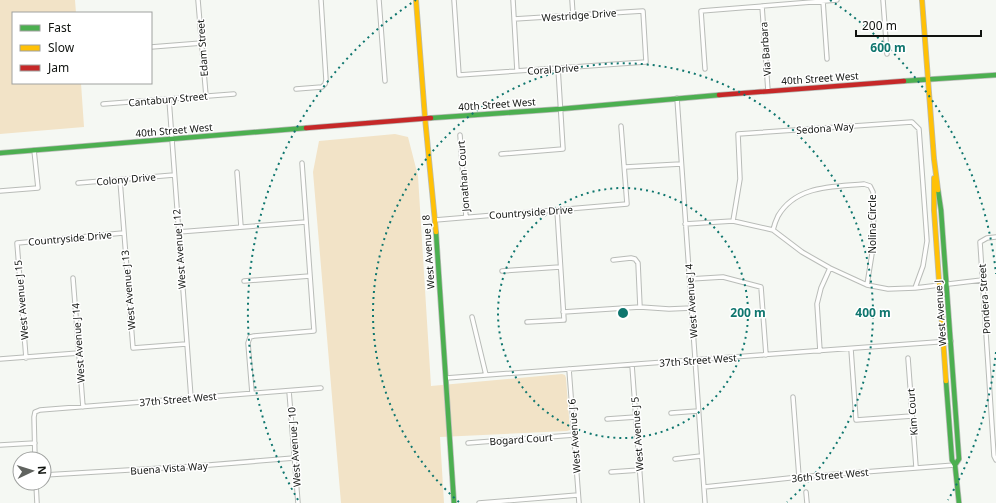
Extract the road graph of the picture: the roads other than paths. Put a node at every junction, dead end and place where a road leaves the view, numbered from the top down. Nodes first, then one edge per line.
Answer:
1 (198, 0) edge
2 (321, 0) edge
3 (379, 0) edge
4 (416, 0) edge
5 (454, 0) edge
6 (513, 0) edge
7 (572, 0) edge
8 (837, 0) edge
9 (883, 0) edge
10 (922, 0) edge
11 (823, 1) junction
12 (762, 6) junction
13 (573, 15) junction
14 (514, 19) junction
15 (202, 43) junction
16 (152, 47) edge
17 (887, 54) dead end
18 (827, 59) dead end
19 (646, 62) joint
20 (558, 68) junction
21 (706, 69) dead end
22 (517, 71) junction
23 (996, 75) edge
24 (928, 80) junction
25 (385, 81) dead end
26 (296, 89) dead end
27 (768, 91) junction
28 (234, 94) dead end
29 (206, 96) junction
30 (677, 98) junction
31 (169, 99) junction
32 (103, 104) dead end
33 (560, 109) junction
34 (425, 118) junction
35 (912, 122) joint
36 (621, 126) dead end
37 (460, 135) dead end
38 (172, 140) junction
39 (34, 150) junction
40 (0, 153) edge
41 (501, 154) dead end
42 (934, 159) junction
43 (302, 163) dead end
44 (681, 164) junction
45 (625, 167) junction
46 (237, 172) dead end
47 (174, 175) junction
48 (120, 180) junction
49 (78, 183) dead end
50 (0, 191) edge
51 (557, 210) junction
52 (466, 217) junction
53 (435, 220) junction
54 (733, 221) junction
55 (306, 222) junction
56 (685, 224) junction
57 (241, 227) junction
58 (772, 230) junction
59 (178, 232) junction
60 (123, 233) junction
61 (996, 237) edge
62 (17, 243) joint
63 (613, 260) dead end
64 (560, 267) junction
65 (830, 268) junction
66 (502, 271) dead end
67 (310, 276) junction
68 (73, 278) dead end
69 (690, 279) junction
70 (982, 280) junction
71 (244, 281) dead end
72 (947, 284) junction
73 (867, 285) junction
74 (939, 285) junction
75 (915, 288) junction
76 (640, 307) junction
77 (692, 308) junction
78 (563, 312) junction
79 (472, 317) dead end
80 (527, 322) dead end
81 (943, 341) junction
82 (951, 341) junction
83 (186, 344) junction
84 (851, 348) junction
85 (820, 351) junction
86 (79, 353) junction
87 (766, 355) junction
88 (26, 358) junction
89 (908, 358) dead end
90 (0, 359) edge
91 (695, 360) junction
92 (632, 365) junction
93 (570, 369) junction
94 (486, 375) junction
95 (446, 378) junction
96 (321, 388) dead end
97 (289, 390) junction
98 (252, 394) junction
99 (793, 397) dead end
100 (191, 398) junction
101 (990, 398) junction
102 (996, 398) edge
103 (82, 407) junction
104 (698, 411) junction
105 (671, 413) dead end
106 (912, 416) junction
107 (636, 417) junction
108 (607, 419) dead end
109 (574, 435) junction
110 (35, 442) junction
111 (468, 443) dead end
112 (0, 445) edge
113 (35, 451) edge
114 (701, 456) junction
115 (294, 458) junction
116 (675, 458) dead end
117 (996, 460) edge
118 (956, 465) junction
119 (916, 467) junction
120 (640, 470) junction
121 (611, 472) dead end
122 (52, 475) edge
123 (799, 478) junction
124 (704, 487) junction
125 (36, 491) edge
126 (806, 492) dead end
127 (578, 495) junction
128 (37, 503) edge
129 (298, 503) edge
130 (454, 503) edge
131 (479, 503) edge
132 (579, 503) edge
133 (642, 503) edge
134 (705, 503) edge
135 (807, 503) edge
136 (958, 503) edge

1 - 15 street, Edam Street
2 - 26 street
3 - 25 street
4 - 34 main road, West Avenue J 8
5 - 22 street, Coral Drive
6 - 14 street
7 - 13 street
8 - 11 street
9 - 17 street
10 - 24 main road, West Avenue J
11 - 12 street
11 - 18 street
12 - 21 street
12 - 27 street, Via Barbara
13 - 14 street, Westridge Drive
13 - 19 street, Westridge Drive
14 - 22 street
15 - 16 street
15 - 29 street, Edam Street
19 - 20 street, Coral Drive
20 - 22 street, Coral Drive
20 - 33 street
23 - 24 main road, 40th Street West
24 - 27 main road, 40th Street West
24 - 42 main road, West Avenue J
27 - 30 main road, 40th Street West
28 - 29 street, Cantabury Street
29 - 31 street, Cantabury Street
30 - 33 main road, 40th Street West
30 - 44 street, West Avenue J 4
31 - 32 street, Cantabury Street
31 - 38 street, West Avenue J 12
33 - 34 main road, 40th Street West
33 - 41 street
34 - 38 main road, 40th Street West
34 - 53 main road, West Avenue J 8
35 - 54 street, Sedona Way
35 - 75 street, West Avenue J
36 - 45 street
37 - 52 street, Jonathan Court
38 - 39 main road, 40th Street West
38 - 47 street, West Avenue J 12
39 - 40 main road, 40th Street West
39 - 50 street
42 - 72 main road, West Avenue J
42 - 74 main road, West Avenue J
43 - 55 street
44 - 45 street
44 - 56 street, West Avenue J 4
45 - 51 street, Countryside Drive
46 - 57 street
47 - 48 street, Colony Drive
47 - 59 street, West Avenue J 12
48 - 49 street, Colony Drive
48 - 60 street, West Avenue J 13
51 - 52 street, Countryside Drive
51 - 64 street
52 - 53 street, Countryside Drive
53 - 95 main road, West Avenue J 8
54 - 56 street
54 - 58 street
55 - 57 street
55 - 67 street
56 - 69 street, West Avenue J 4
57 - 59 street
58 - 65 street
58 - 73 street, Nolina Circle
59 - 83 street, West Avenue J 12
60 - 62 street, Countryside Drive
60 - 83 street, West Avenue J 13
61 - 70 street, Pondera Street
62 - 88 street, West Avenue J 15
63 - 76 street
64 - 66 street
64 - 78 street
65 - 73 street
65 - 85 street
67 - 71 street
67 - 98 street
68 - 86 street, West Avenue J 14
69 - 77 street, West Avenue J 4
69 - 87 street
70 - 72 street
70 - 101 street, Pondera Street
72 - 74 street
72 - 82 main road, West Avenue J
73 - 75 street
74 - 75 street
74 - 81 main road, West Avenue J
76 - 77 street
76 - 78 street
77 - 91 street, West Avenue J 4
78 - 80 street
79 - 94 street
81 - 82 street, 37th Street West
81 - 84 street, 37th Street West
81 - 118 main road, West Avenue J
82 - 118 main road, West Avenue J
83 - 100 street, West Avenue J 12
84 - 85 street, 37th Street West
84 - 106 street
85 - 87 street, 37th Street West
86 - 88 street
86 - 103 street, West Avenue J 14
87 - 91 street, 37th Street West
88 - 90 street
89 - 106 street, Kim Court
91 - 92 street, 37th Street West
91 - 104 street, West Avenue J 4
92 - 93 street, 37th Street West
92 - 107 street, West Avenue J 5
93 - 94 street, 37th Street West
93 - 109 street, West Avenue J 6
94 - 95 street, 37th Street West
95 - 130 main road, West Avenue J 8
96 - 97 street, 37th Street West
97 - 98 street, 37th Street West
97 - 115 street, West Avenue J 10
98 - 100 street, 37th Street West
99 - 123 street
100 - 103 street, 37th Street West
101 - 102 street
101 - 117 street, Pondera Street
103 - 110 street, 37th Street West
104 - 105 street
104 - 114 street, West Avenue J 4
106 - 119 street, Kim Court
107 - 108 street
107 - 120 street, West Avenue J 5
109 - 111 street, Bogard Court
109 - 127 street, West Avenue J 6
110 - 112 street
110 - 113 street
114 - 116 street
114 - 124 street, West Avenue J 4
115 - 122 street, Buena Vista Way
115 - 129 street, West Avenue J 10
118 - 119 street, 36th Street West
118 - 136 main road, West Avenue J
119 - 123 street, 36th Street West
120 - 121 street
120 - 133 street, West Avenue J 5
123 - 124 street, 36th Street West
124 - 134 street, West Avenue J 4
125 - 128 street
126 - 135 street
127 - 131 street
127 - 132 street, West Avenue J 6

